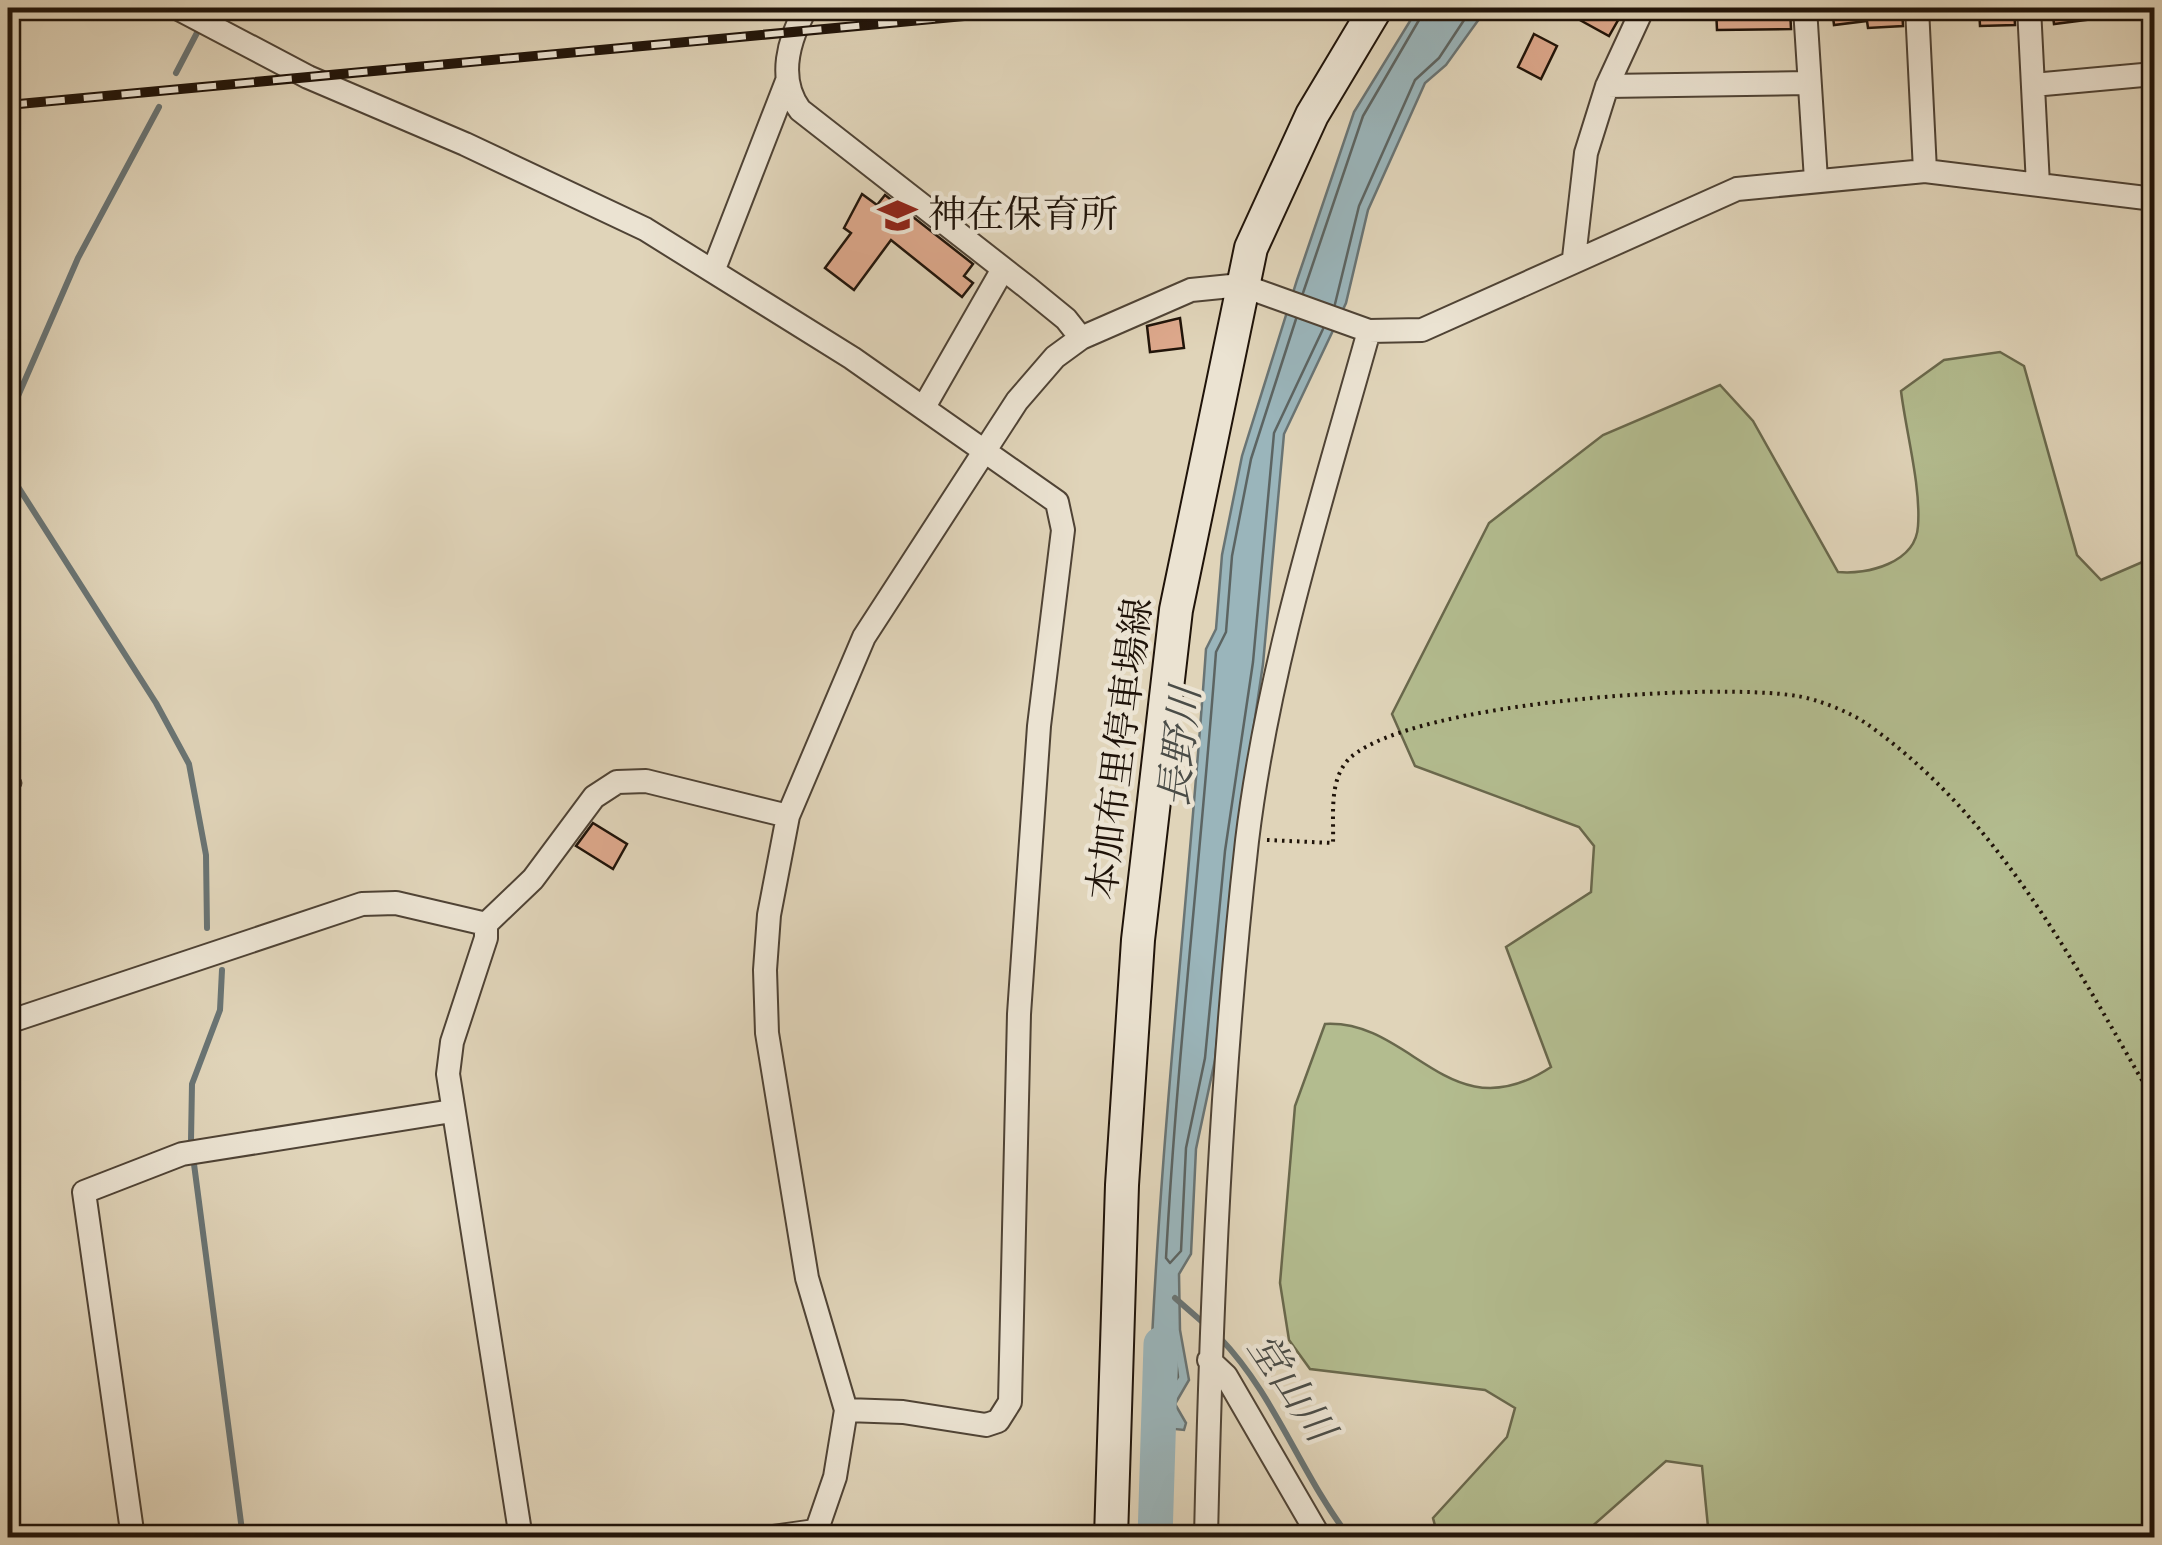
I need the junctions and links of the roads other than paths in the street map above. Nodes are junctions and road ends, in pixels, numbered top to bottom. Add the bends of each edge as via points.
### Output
1 (178, 8) edge
2 (806, 8) edge
3 (1376, 8) edge
4 (1643, 8) edge
5 (1805, 8) edge
6 (1917, 8) edge
7 (2029, 8) edge
8 (2154, 74) edge
9 (788, 80) junction
10 (1808, 83) junction
11 (2033, 85) junction
12 (1607, 86) junction
13 (1925, 171) junction
14 (1816, 180) junction
15 (2038, 185) junction
16 (2154, 198) edge
17 (1574, 258) junction
18 (714, 269) junction
19 (1003, 270) junction
20 (1241, 285) junction
21 (1368, 332) junction
22 (1080, 338) junction
23 (924, 407) junction
24 (986, 448) junction
25 (788, 816) junction
26 (486, 924) junction
27 (9, 1016) edge
28 (452, 1111) junction
29 (1208, 1360) junction
30 (846, 1410) junction
31 (814, 1534) edge
32 (133, 1538) edge
33 (520, 1538) edge
34 (765, 1538) edge
35 (1110, 1538) edge
36 (1206, 1538) edge
37 (1320, 1538) edge

1 - 18 street via 308,77 645,228
2 - 9 street via 794,30
3 - 20 main road, 本加布里停車場線 via 1285,170
4 - 12 street
5 - 10 street
6 - 13 street
7 - 11 street
8 - 11 street
9 - 18 street
9 - 19 street via 791,98 811,122
10 - 12 street
10 - 14 street
11 - 15 street
12 - 17 street via 1586,153
13 - 14 street
13 - 15 street
14 - 17 street via 1736,189
15 - 16 street
17 - 21 street via 1422,330
18 - 23 street
19 - 22 street via 1066,318
19 - 23 street
20 - 21 street
20 - 22 street via 1191,290
20 - 35 main road, 本加布里停車場線 via 1176,610 1153,793 1122,1185
21 - 29 street via 1284,638 1248,839
22 - 24 street via 1017,401
23 - 24 street
24 - 25 street via 864,636
24 - 30 street via 1058,502 1064,530 1039,726 1019,1014 1010,1402 998,1422 986,1425
25 - 26 street via 646,782 617,782 594,797 533,879
25 - 30 street via 769,915 767,1032 806,1278
26 - 27 street via 396,902 362,904
26 - 28 street via 452,1042
28 - 32 street via 182,1154 84,1192
28 - 33 street
29 - 36 street
29 - 37 street via 1234,1389
30 - 31 street via 835,1477
31 - 34 street

